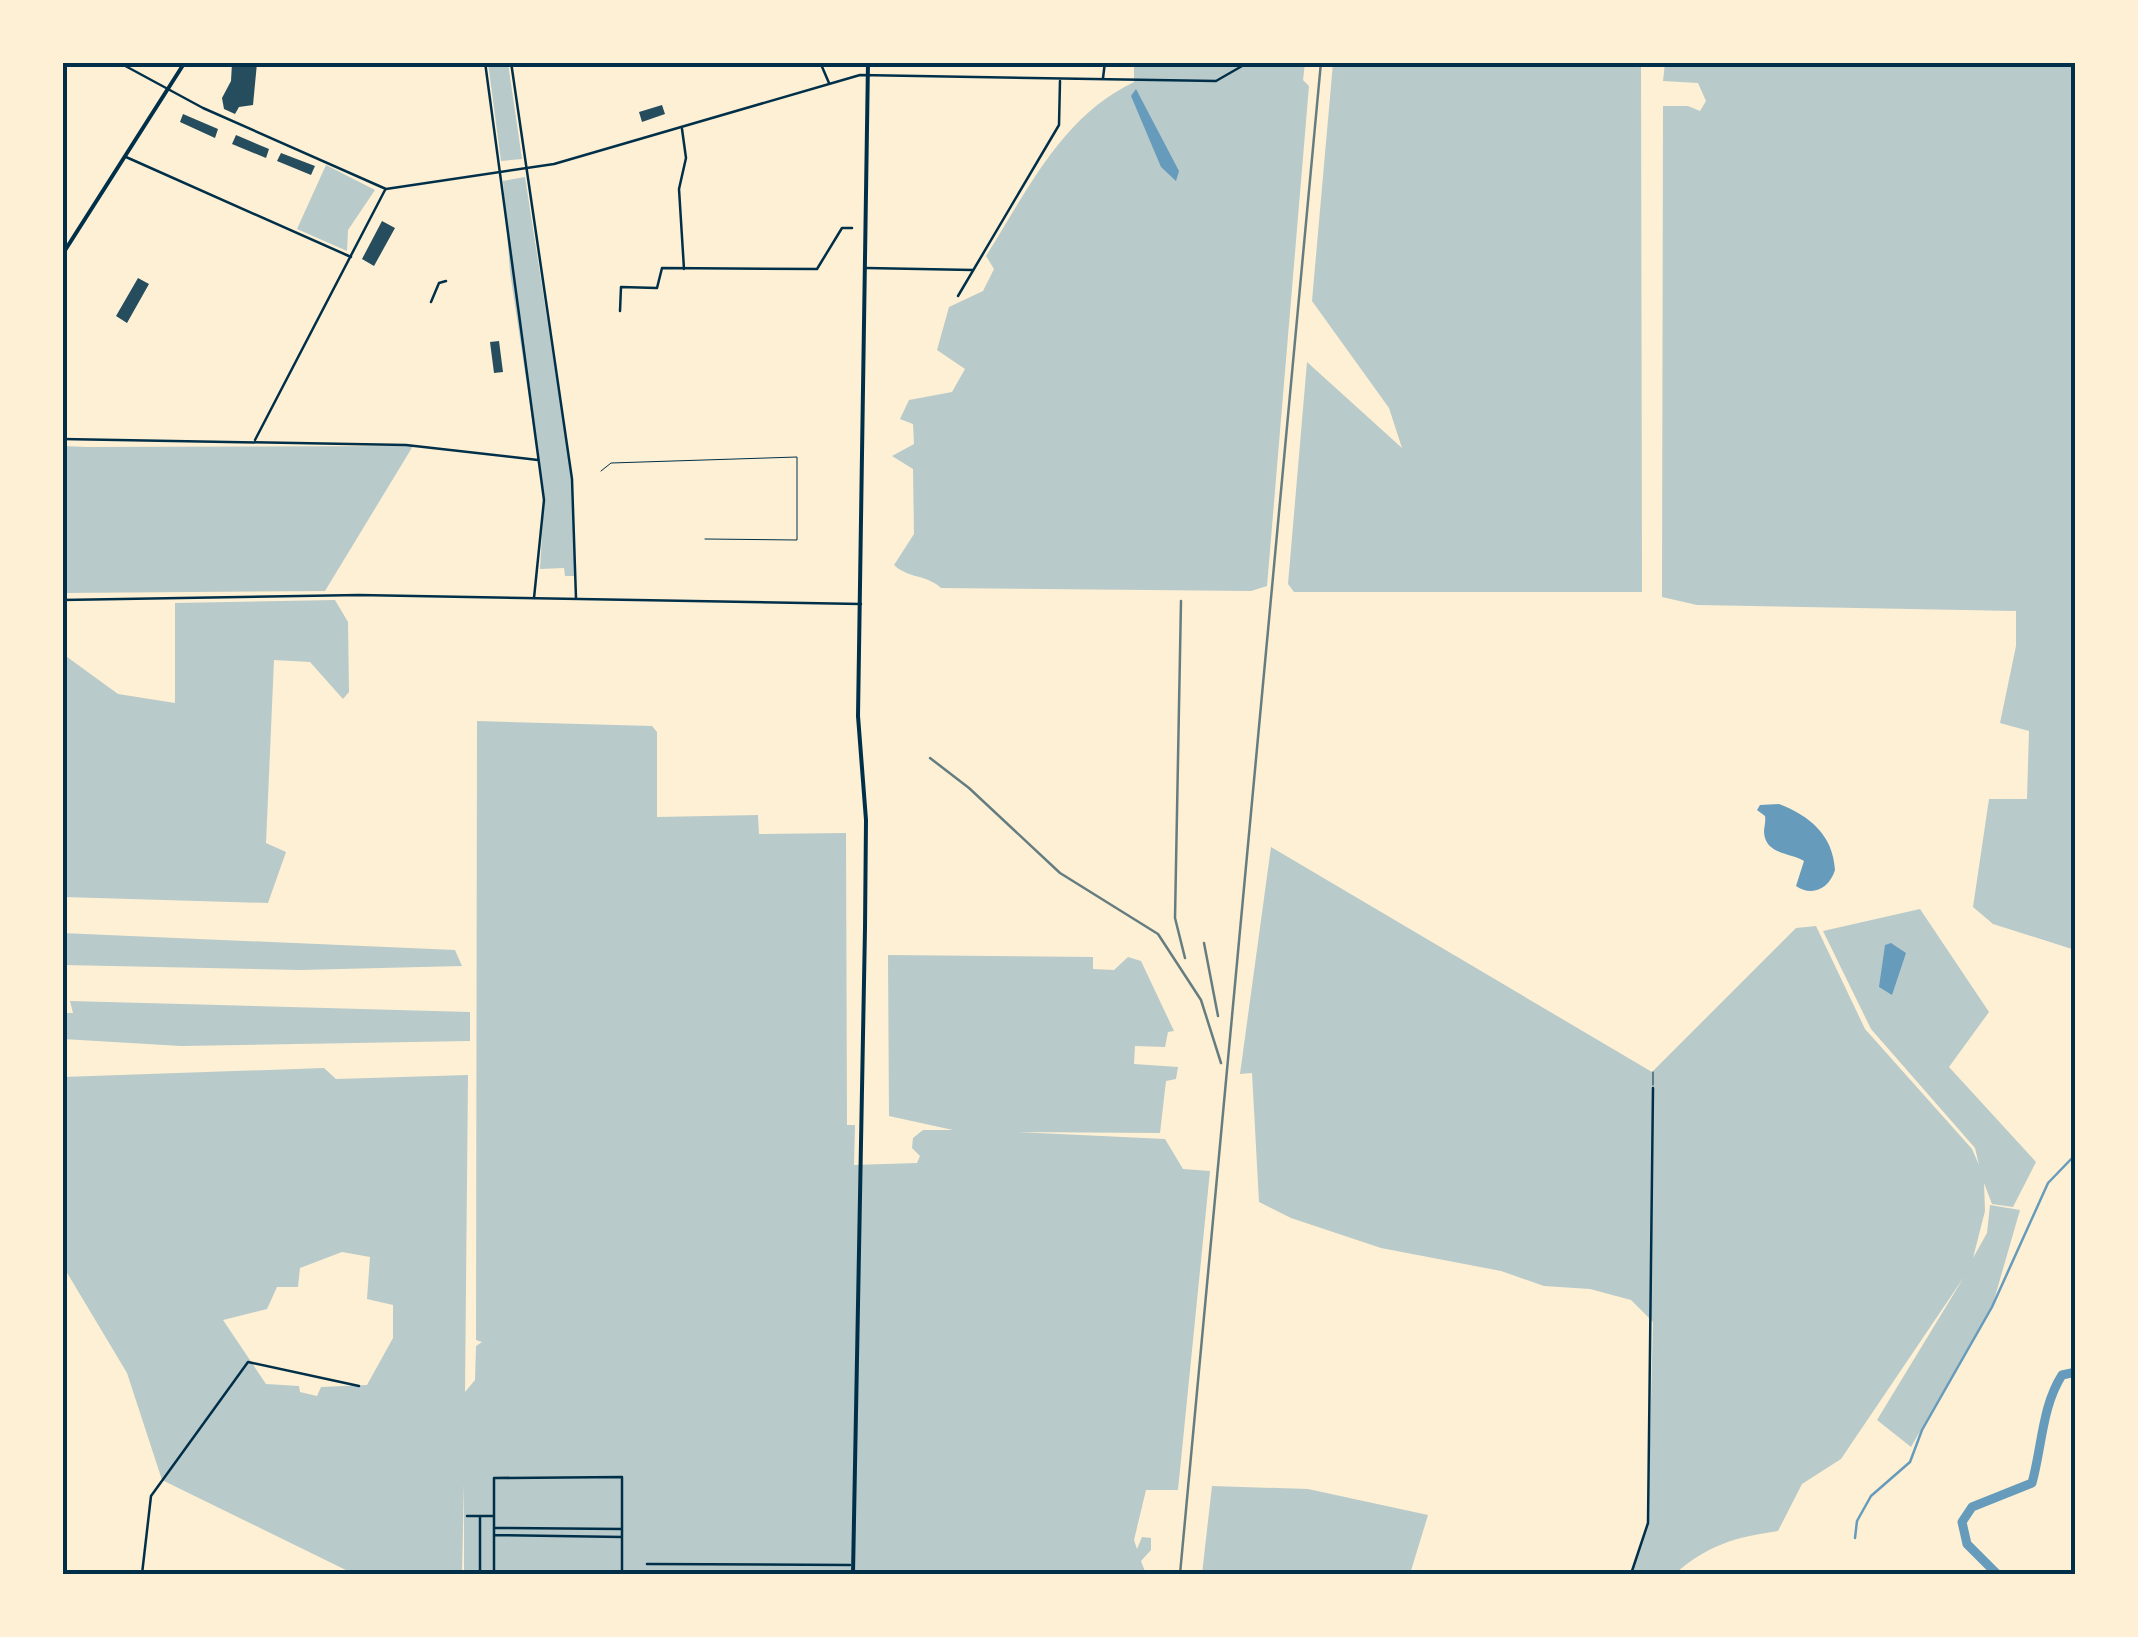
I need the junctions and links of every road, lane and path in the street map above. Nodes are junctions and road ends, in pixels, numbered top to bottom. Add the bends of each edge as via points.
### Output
1 (118, 62) edge
2 (185, 62) edge
3 (485, 62) edge
4 (511, 62) edge
5 (820, 62) edge
6 (868, 62) edge
7 (922, 62) edge
8 (1105, 62) edge
9 (1248, 62) edge
10 (955, 63) edge
11 (868, 74) junction
12 (1060, 78) junction
13 (1103, 80) junction
14 (830, 84) junction
15 (170, 89) junction
16 (682, 128) junction
17 (126, 156) junction
18 (526, 168) junction
19 (499, 172) junction
20 (386, 189) junction
21 (852, 228) dead end
22 (62, 255) edge
23 (352, 258) junction
24 (684, 268) junction
25 (864, 268) junction
26 (974, 270) junction
27 (446, 281) dead end
28 (958, 296) dead end
29 (430, 302) dead end
30 (620, 311) dead end
31 (62, 439) edge
32 (254, 441) junction
33 (539, 460) junction
34 (601, 471) dead end
35 (706, 539) dead end
36 (534, 599) junction
37 (62, 600) edge
38 (576, 600) junction
39 (862, 604) junction
40 (1653, 1072) dead end
41 (1653, 1088) joint
42 (359, 1386) dead end
43 (467, 1516) dead end
44 (480, 1516) junction
45 (494, 1516) junction
46 (494, 1528) junction
47 (622, 1529) junction
48 (494, 1535) junction
49 (622, 1537) junction
50 (646, 1564) dead end
51 (854, 1565) junction
52 (142, 1574) edge
53 (480, 1574) edge
54 (494, 1574) edge
55 (622, 1574) edge
56 (853, 1574) edge
57 (1631, 1574) edge

1 - 15 street
2 - 15 main road
3 - 19 street
4 - 18 street
5 - 14 street
6 - 11 main road
7 - 10 lane
8 - 13 street
9 - 13 street via 1216,81
11 - 12 street
11 - 14 street
11 - 25 main road
12 - 13 street
12 - 26 street via 1058,126
14 - 16 street
15 - 17 main road
15 - 20 street
16 - 18 street
16 - 24 street
17 - 22 main road
17 - 23 street
18 - 19 street
18 - 38 street via 572,479
19 - 20 street
19 - 33 street
20 - 23 street
21 - 24 street via 842,228 818,269
23 - 32 street
24 - 30 street via 662,268 657,288 621,288
25 - 26 street
25 - 39 main road
26 - 28 street
27 - 29 street
31 - 32 street
32 - 33 street via 406,445
33 - 36 street via 544,519
34 - 35 lane via 611,463 797,457 797,540
36 - 37 street
36 - 38 street
38 - 39 street
39 - 51 main road via 858,729 866,820
40 - 41 lane
41 - 57 street via 1648,1523
42 - 52 street via 248,1362 151,1496
43 - 44 street
44 - 45 street
44 - 53 street
45 - 46 street
45 - 47 street via 494,1478 622,1477
46 - 47 street
46 - 48 street
47 - 49 street
48 - 49 street
48 - 54 street
49 - 55 street
50 - 51 street
51 - 56 main road

